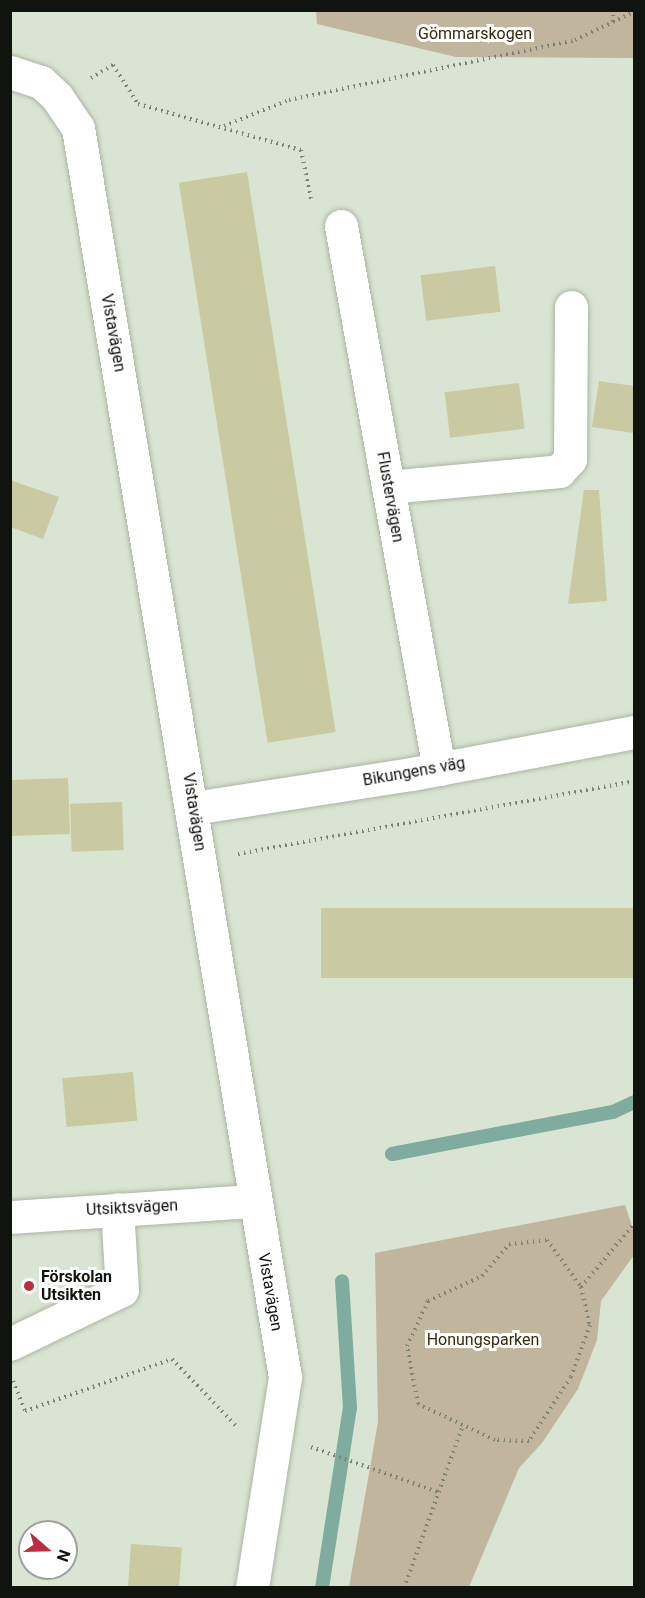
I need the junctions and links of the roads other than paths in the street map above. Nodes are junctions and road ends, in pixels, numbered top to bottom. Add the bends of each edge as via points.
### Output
1 (10, 72) edge
2 (327, 218) road end
3 (571, 307) dead end
4 (388, 487) junction
5 (634, 732) edge
6 (439, 769) junction
7 (194, 808) junction
8 (254, 1201) junction
9 (117, 1209) junction
10 (10, 1216) edge
11 (10, 1344) edge
12 (252, 1587) edge

1 - 7 street, Vistavägen via 41,82 78,128
2 - 4 street, Flustervägen
3 - 4 street via 570,459 559,471
4 - 6 street, Flustervägen
5 - 6 street, Bikungens väg
6 - 7 street, Bikungens väg
7 - 8 street, Vistavägen
8 - 9 street, Utsiktsvägen
8 - 12 street, Vistavägen via 285,1377
9 - 10 street, Utsiktsvägen
9 - 11 street via 122,1290

